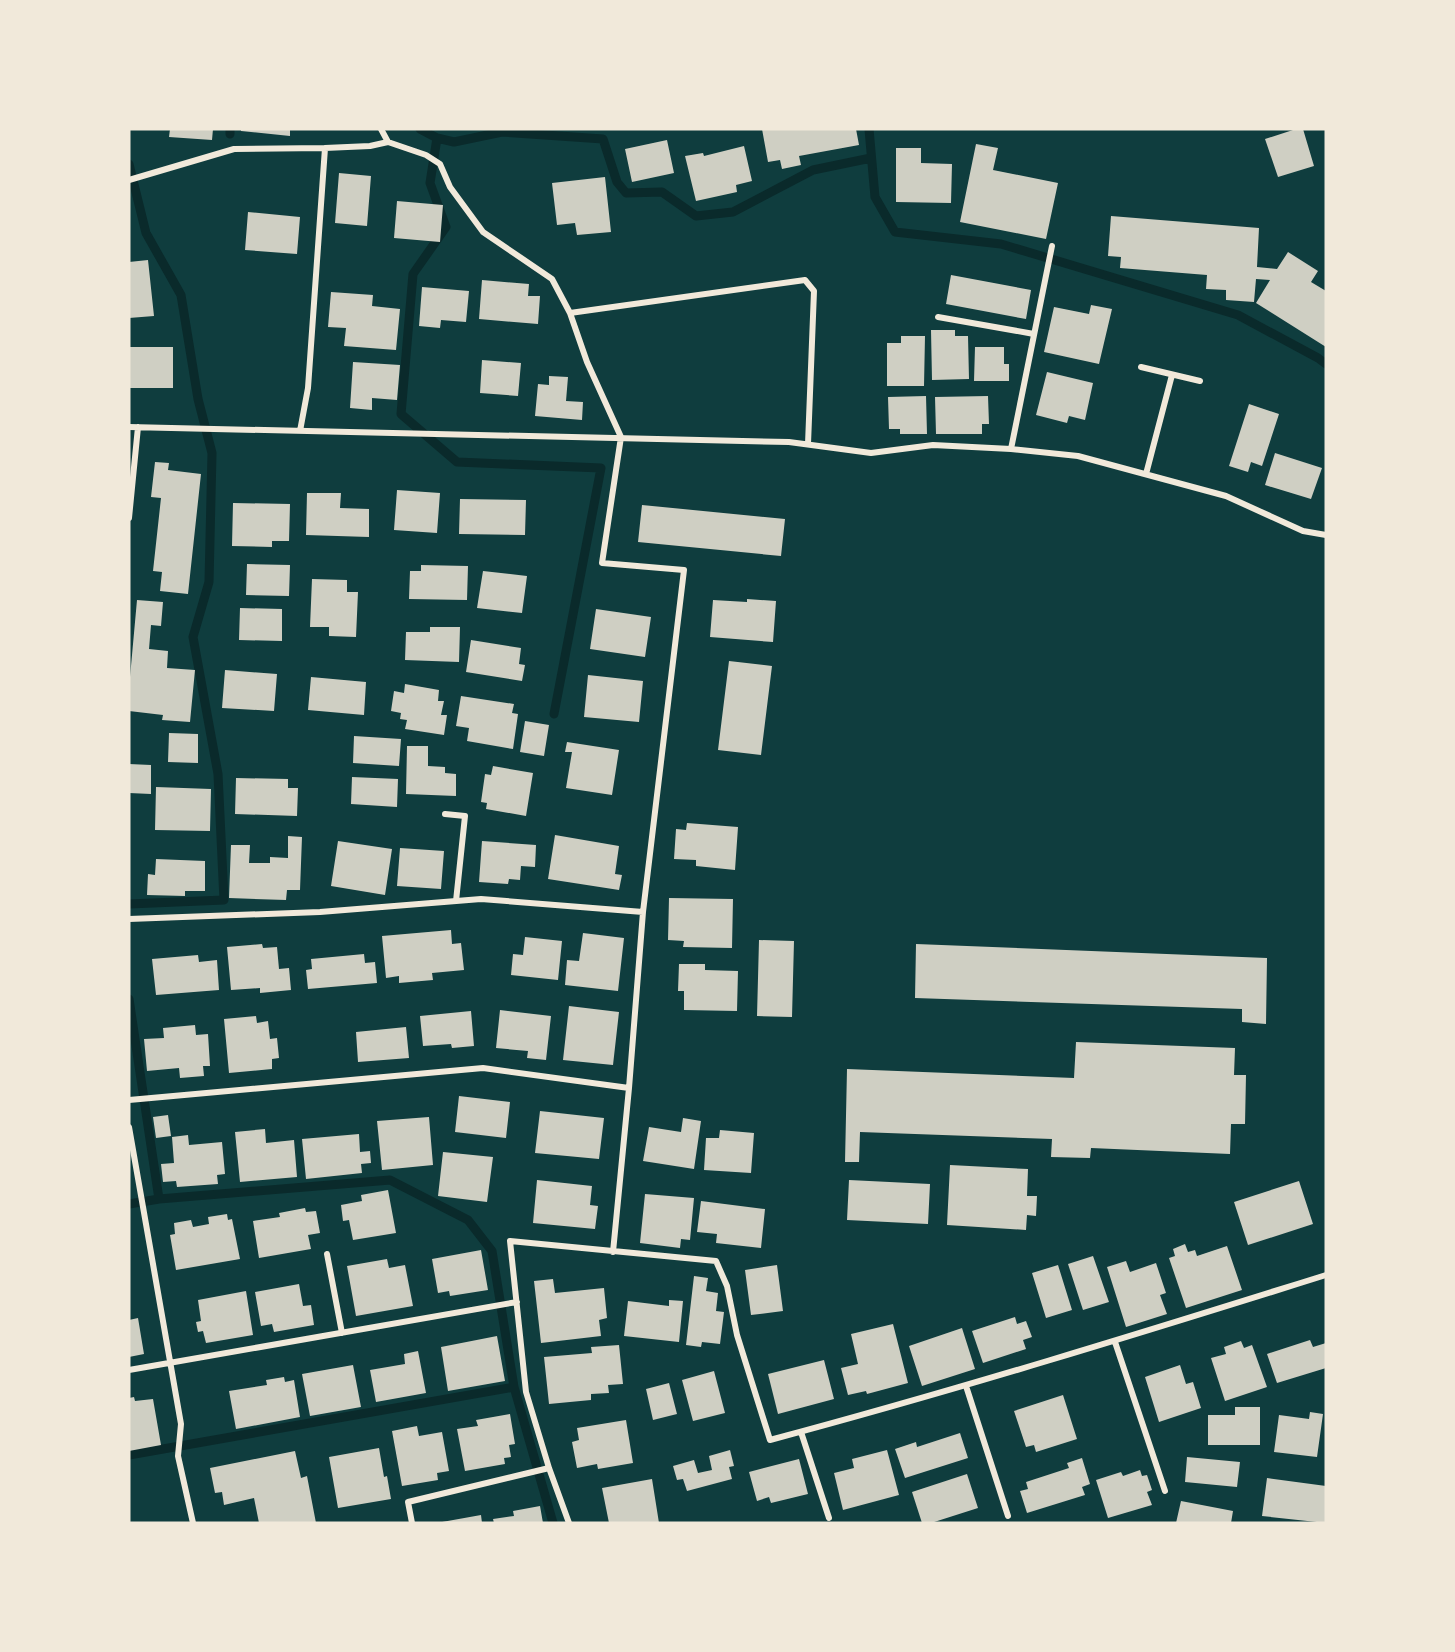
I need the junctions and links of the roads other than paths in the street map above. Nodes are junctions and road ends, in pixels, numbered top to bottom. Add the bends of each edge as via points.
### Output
1 (381, 129) edge
2 (388, 142) junction
3 (325, 148) junction
4 (129, 180) edge
5 (1052, 246) dead end
6 (570, 313) junction
7 (938, 317) dead end
8 (1034, 334) junction
9 (1141, 367) dead end
10 (1172, 375) junction
11 (1200, 381) dead end
12 (129, 427) edge
13 (138, 427) junction
14 (300, 430) junction
15 (621, 437) junction
16 (808, 444) junction
17 (1011, 449) junction
18 (1146, 474) junction
19 (129, 519) edge
20 (1326, 536) edge
21 (445, 814) dead end
22 (456, 901) junction
23 (643, 912) junction
24 (129, 919) edge
25 (629, 1088) junction
26 (129, 1100) edge
27 (129, 1127) edge
28 (613, 1252) junction
29 (327, 1254) dead end
30 (1326, 1275) edge
31 (513, 1303) junction
32 (342, 1333) junction
33 (1115, 1342) junction
34 (170, 1363) junction
35 (129, 1370) edge
36 (966, 1386) junction
37 (801, 1432) junction
38 (546, 1468) junction
39 (1165, 1491) dead end
40 (1008, 1516) dead end
41 (829, 1518) dead end
42 (194, 1523) edge
43 (412, 1523) edge
44 (569, 1523) edge

1 - 2 street
2 - 3 street
2 - 6 street via 440,164 450,187 483,231 552,279
3 - 4 street via 234,148
3 - 14 street via 308,388
5 - 8 street
6 - 15 street
6 - 16 street via 805,280 814,291
7 - 8 street
8 - 17 street
9 - 10 street
10 - 11 street
10 - 18 street
12 - 13 street
13 - 14 street
13 - 19 street
14 - 15 street
15 - 16 street
15 - 23 street via 602,563 684,570
16 - 17 street via 871,453 933,445
17 - 18 street via 1078,456
18 - 20 street via 1226,496 1304,531
21 - 22 street via 465,816
22 - 23 street via 481,899
22 - 24 street via 320,912
23 - 25 street
25 - 26 street via 483,1068
25 - 28 street
27 - 34 street
28 - 31 street via 510,1241
28 - 37 street via 716,1261 727,1286 737,1335 770,1440
29 - 32 street
30 - 33 street
31 - 32 street
31 - 38 street via 526,1392
32 - 34 street
33 - 36 street
33 - 39 street
34 - 35 street
34 - 42 street via 182,1424 178,1456
36 - 37 street
36 - 40 street
37 - 41 street
38 - 43 street via 408,1502
38 - 44 street

